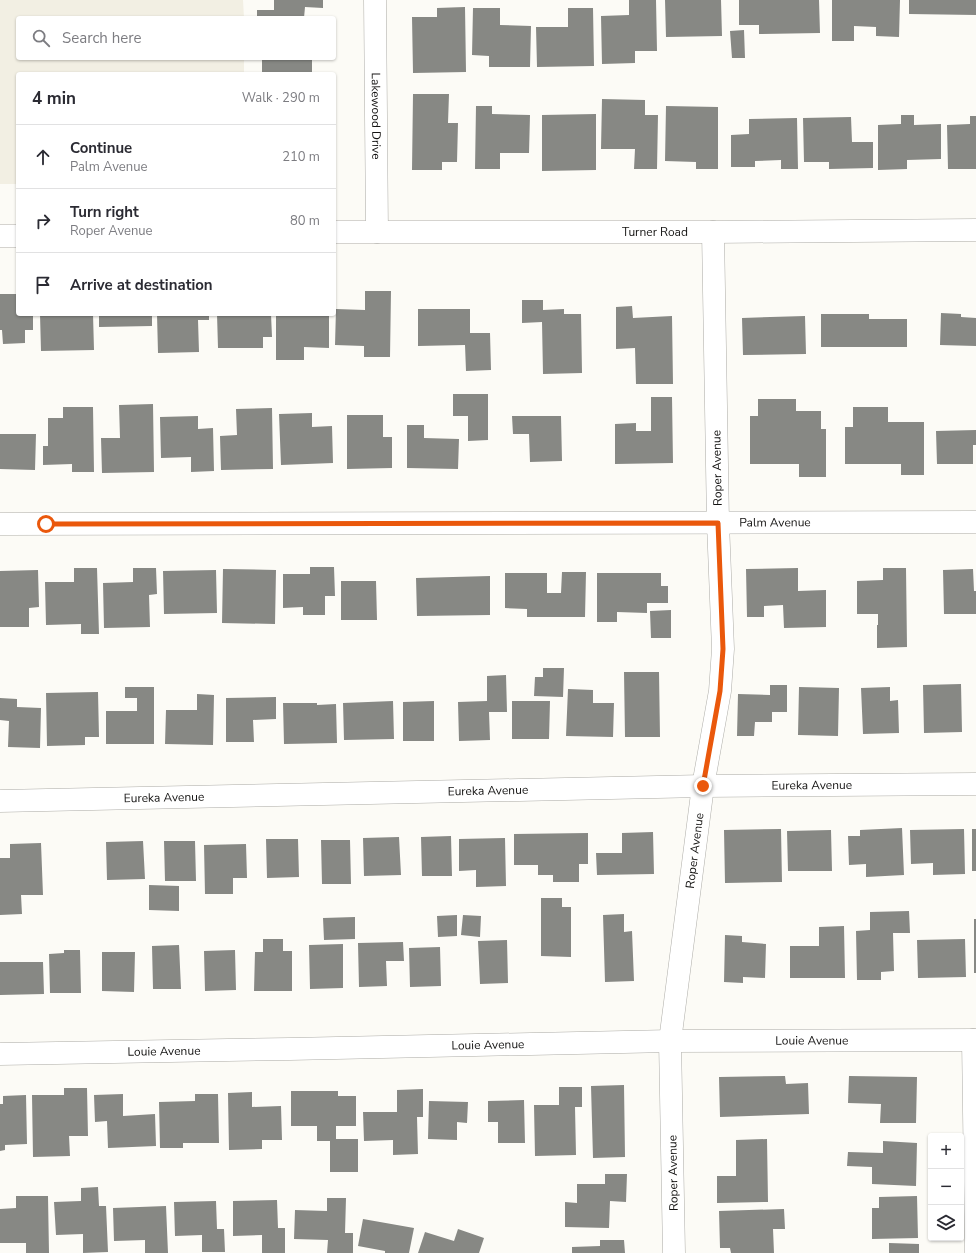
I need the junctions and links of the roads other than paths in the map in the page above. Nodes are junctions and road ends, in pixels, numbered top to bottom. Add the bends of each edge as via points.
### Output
1 (375, 0) edge
2 (976, 230) edge
3 (336, 232) edge
4 (377, 232) junction
5 (713, 232) junction
6 (0, 236) edge
7 (16, 236) edge
8 (976, 522) edge
9 (718, 523) junction
10 (0, 524) edge
11 (976, 784) edge
12 (703, 786) junction
13 (0, 801) edge
14 (974, 1040) edge
15 (670, 1041) junction
16 (0, 1054) edge
17 (976, 1252) edge
18 (674, 1253) edge

1 - 4 street, Lakewood Drive
2 - 5 street, Turner Road
3 - 4 street, Turner Road
4 - 5 street, Turner Road
5 - 9 street, Roper Avenue
6 - 7 street
8 - 9 street, Palm Avenue
9 - 10 street, Palm Avenue
9 - 12 street, Roper Avenue via 723,649 720,691
11 - 12 street, Eureka Avenue
12 - 13 street, Eureka Avenue
12 - 15 street, Roper Avenue
14 - 15 street, Louie Avenue
14 - 17 street
15 - 16 street, Louie Avenue
15 - 18 street, Roper Avenue

